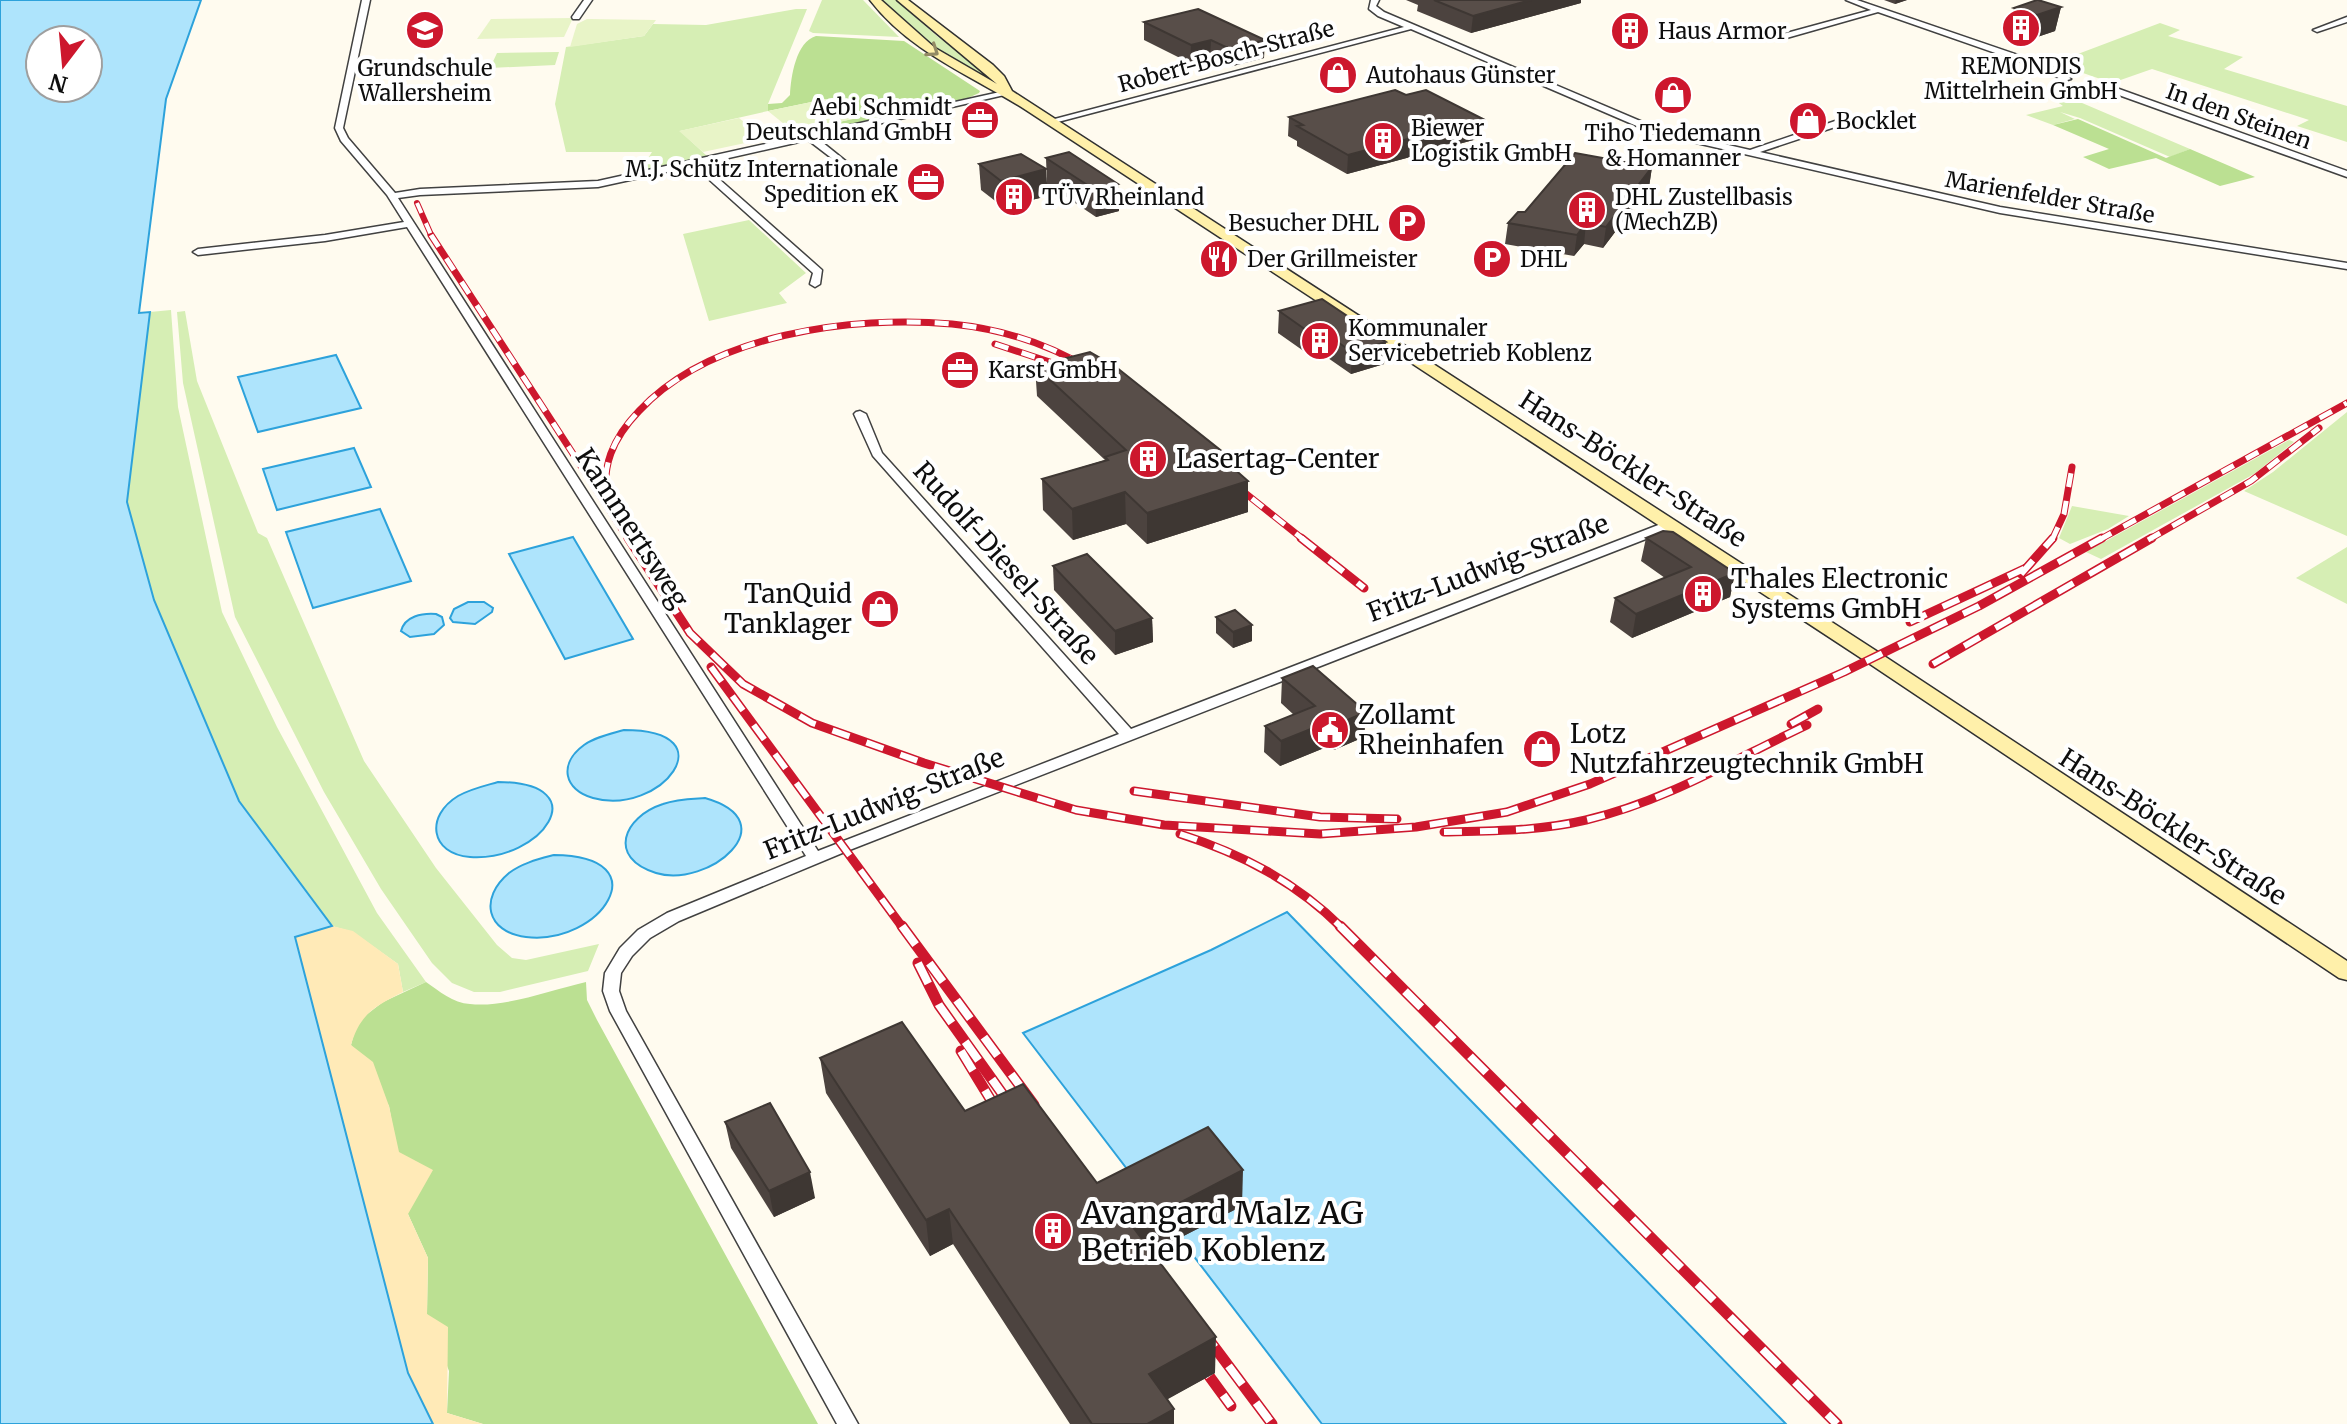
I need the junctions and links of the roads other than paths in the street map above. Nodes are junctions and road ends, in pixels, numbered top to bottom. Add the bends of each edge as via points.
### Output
1 (366, 0) edge
2 (588, 0) edge
3 (875, 0) edge
4 (902, 0) edge
5 (1375, 0) edge
6 (1850, 0) edge
7 (1878, 10) junction
8 (576, 17) dead end
9 (2347, 19) edge
10 (1411, 27) junction
11 (2317, 30) dead end
12 (1771, 33) dead end
13 (2067, 79) dead end
14 (2119, 92) dead end
15 (1009, 93) junction
16 (1829, 117) dead end
17 (1051, 121) junction
18 (1841, 122) junction
19 (1857, 128) dead end
20 (810, 137) junction
21 (1749, 154) junction
22 (696, 163) junction
23 (855, 173) dead end
24 (2347, 174) edge
25 (392, 196) junction
26 (409, 224) junction
27 (375, 230) junction
28 (374, 245) dead end
29 (198, 252) dead end
30 (2347, 266) edge
31 (815, 284) dead end
32 (860, 414) dead end
33 (1670, 525) junction
34 (1129, 736) junction
35 (815, 858) junction
36 (2347, 972) edge
37 (848, 1424) edge

1 - 25 street, Kammertsweg via 339,128
2 - 8 street
3 -> 15 main road, Hans-Böckler-Straße via 928,48
4 - 15 main road, Hans-Böckler-Straße via 998,75
5 - 10 street, Marienfelder Straße via 1376,10
6 - 7 street
7 - 12 street via 1783,37
7 - 13 street
9 - 11 street
10 - 17 street, Robert-Bosch-Straße
10 - 21 street, Marienfelder Straße via 1656,131
14 - 24 street, In den Steinen
15 - 17 main road, Hans-Böckler-Straße
15 - 20 street
16 - 18 street
17 - 33 main road, Hans-Böckler-Straße
18 - 19 street
18 - 21 street
20 - 22 street
20 - 23 street
21 - 30 street, Marienfelder Straße via 2000,210
22 - 25 street via 583,186
22 - 31 street via 818,272
25 - 26 street, Kammertsweg
26 - 27 street
26 - 35 street, Kammertsweg
27 - 28 street
27 - 29 street
32 - 34 street, Rudolf-Diesel-Straße via 877,454
33 - 34 street, Fritz-Ludwig-Straße
33 - 36 main road, Hans-Böckler-Straße
34 - 35 street, Fritz-Ludwig-Straße
35 - 37 street, Fritz-Ludwig-Straße via 644,934 613,973 611,991

